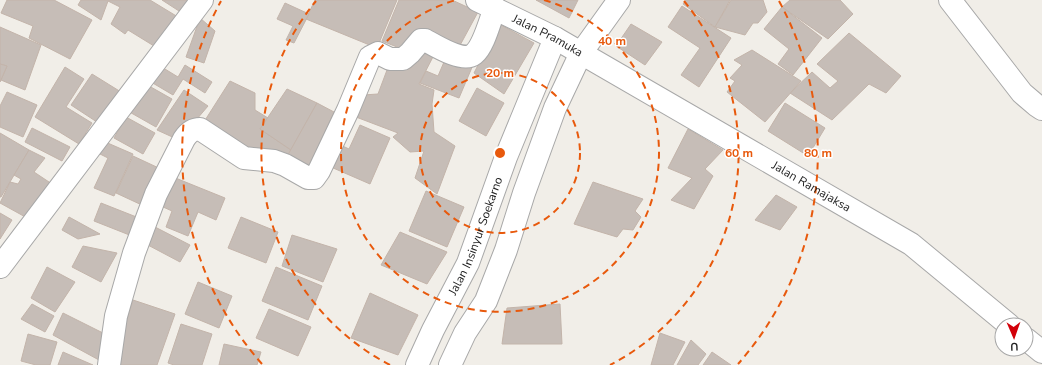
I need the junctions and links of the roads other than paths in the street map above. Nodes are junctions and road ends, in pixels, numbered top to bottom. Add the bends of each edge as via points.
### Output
1 (202, 0) edge
2 (619, 0) edge
3 (950, 0) edge
4 (486, 4) edge
5 (555, 38) junction
6 (581, 53) junction
7 (1042, 109) edge
8 (0, 267) edge
9 (999, 317) edge
10 (438, 320) junction
11 (465, 332) junction
12 (1034, 346) edge
13 (1042, 352) edge
14 (109, 365) edge
15 (417, 365) edge
16 (450, 365) edge

1 - 8 street
2 - 6 street, Jalan Pramuka
3 - 7 street via 1022,93
4 - 5 street, Jalan Pramuka
4 - 14 street via 480,47 474,54 466,57 457,56 421,40 403,59 390,59 378,54 370,57 348,110 314,178 308,178 274,161 244,158 200,129 189,132 156,194 134,253 116,316
5 - 6 street, Jalan Pramuka
5 - 10 street, Jalan Insinyur Soekarno via 506,157 468,263
6 - 9 street, Jalan Ramajaksa via 911,244
6 - 11 street via 554,108 506,250 486,300
10 - 11 street
10 - 15 street, Jalan Insinyur Soekarno
11 - 16 street
12 - 13 street

